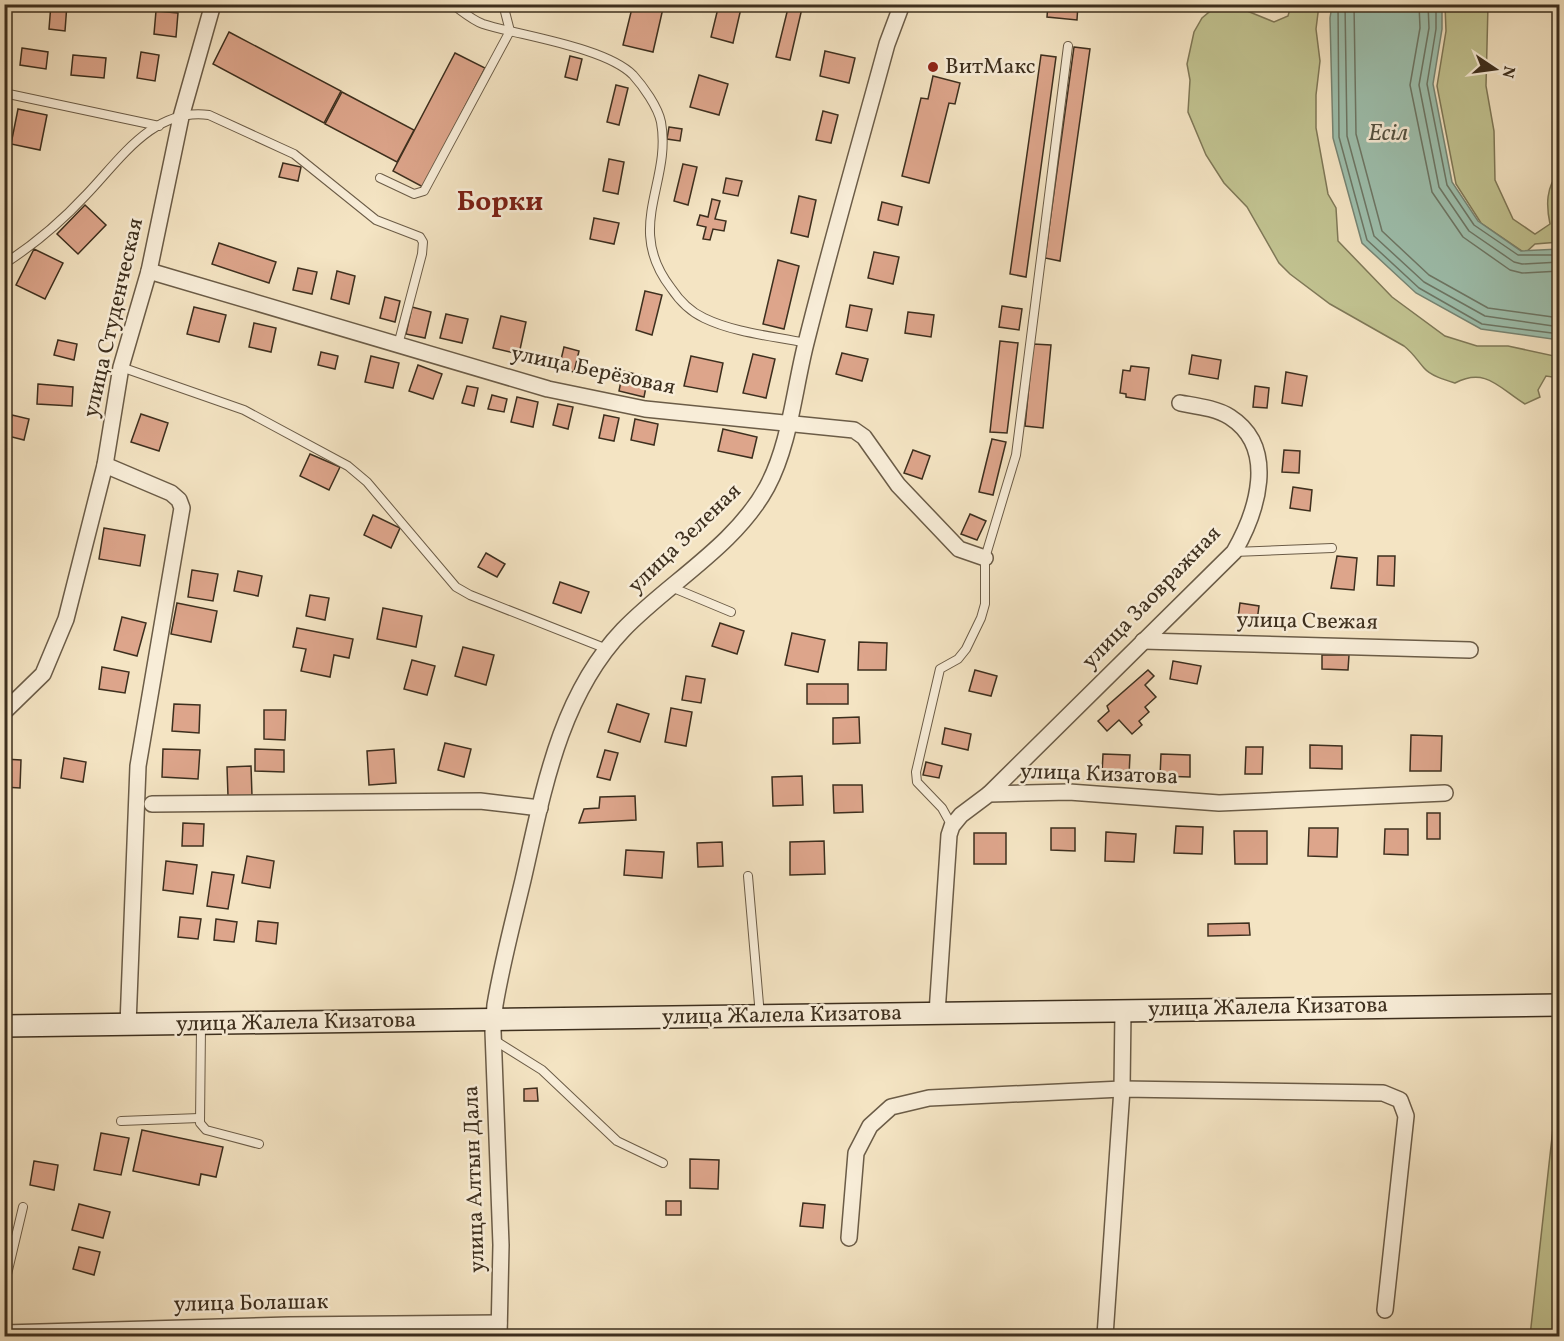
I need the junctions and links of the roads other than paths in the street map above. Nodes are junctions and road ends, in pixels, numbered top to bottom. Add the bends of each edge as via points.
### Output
1 (213, 4) edge
2 (452, 4) edge
3 (503, 4) edge
4 (902, 4) edge
5 (510, 31) junction
6 (1068, 46) dead end
7 (4, 93) edge
8 (181, 117) junction
9 (159, 126) junction
10 (380, 178) dead end
11 (4, 264) edge
12 (149, 271) junction
13 (806, 343) junction
14 (398, 345) junction
15 (121, 367) junction
16 (1180, 402) dead end
17 (788, 422) junction
18 (105, 465) junction
19 (1332, 549) dead end
20 (1234, 552) junction
21 (985, 558) junction
22 (671, 587) junction
23 (731, 612) dead end
24 (1143, 641) junction
25 (607, 649) junction
26 (1470, 650) dead end
27 (4, 712) edge
28 (1445, 793) dead end
29 (989, 794) junction
30 (152, 804) dead end
31 (540, 808) junction
32 (952, 826) junction
33 (748, 876) dead end
34 (1560, 1005) edge
35 (1123, 1010) junction
36 (937, 1013) junction
37 (760, 1017) junction
38 (128, 1025) junction
39 (201, 1025) junction
40 (4, 1026) edge
41 (493, 1030) junction
42 (1122, 1089) junction
43 (199, 1118) junction
44 (121, 1121) dead end
45 (259, 1144) dead end
46 (663, 1163) dead end
47 (23, 1207) dead end
48 (849, 1238) dead end
49 (4, 1287) edge
50 (1385, 1310) dead end
51 (499, 1330) edge
52 (289, 1331) edge
53 (4, 1333) edge
54 (1105, 1336) edge

1 - 8 street, улица Студенческая
2 - 5 lane via 480,23
3 - 5 lane
4 - 13 street, улица Зеленая via 887,44
5 - 10 lane via 424,191 414,194
5 - 13 lane via 604,59 631,74 646,93 661,120 662,150 648,224 650,242 662,277 680,301 703,318
6 - 21 lane via 1016,455
7 - 9 lane
8 - 9 lane
8 - 12 street, улица Студенческая
8 - 14 lane via 209,115 294,154 376,220 420,237 422,254
9 - 11 lane via 125,149 39,241
12 - 14 street, улица Берёзовая
12 - 15 street, улица Студенческая
13 - 17 street, улица Зеленая
14 - 17 street, улица Берёзовая via 548,389 645,409
15 - 18 street, улица Студенческая
15 - 25 lane via 244,410 348,466 367,482 456,587
16 - 20 street, улица Заовражная via 1229,417 1251,439 1257,455 1258,494 1252,518
17 - 21 street, улица Берёзовая via 854,430 864,437 898,485 959,549
17 - 22 street, улица Зеленая via 776,466 748,515
18 - 27 street, улица Студенческая via 66,619 43,674
18 - 38 street via 171,493 182,508 138,766
19 - 20 lane
20 - 24 street, улица Заовражная
21 - 32 lane via 985,604 981,618 958,659 940,669 916,772 917,782 942,808
22 - 23 lane
22 - 25 street, улица Зеленая
24 - 26 street, улица Свежая
24 - 29 street, улица Заовражная
25 - 31 street, улица Зеленая via 588,674 568,715
28 - 29 street, улица Кизатова via 1219,803 1069,792
29 - 32 street, улица Кизатова
30 - 31 street via 480,801
31 - 41 street, улица Зеленая via 497,992
32 - 36 street
33 - 37 lane
34 - 35 main road, улица Жалела Кизатова
35 - 36 main road, улица Жалела Кизатова
35 - 42 street
36 - 37 main road, улица Жалела Кизатова
37 - 41 main road, улица Жалела Кизатова
38 - 39 main road, улица Жалела Кизатова
38 - 40 main road, улица Жалела Кизатова
39 - 41 main road, улица Жалела Кизатова
39 - 43 lane
41 - 46 lane via 617,1141
41 - 51 street, улица Алтын Дала via 501,1245
42 - 48 street via 929,1098 891,1107 870,1125 856,1153
42 - 50 street via 1362,1091 1400,1100 1406,1116
42 - 54 street
43 - 44 lane
43 - 45 lane via 206,1130
47 - 49 lane
51 - 52 street, улица Болашак
52 - 53 street, улица Болашак

